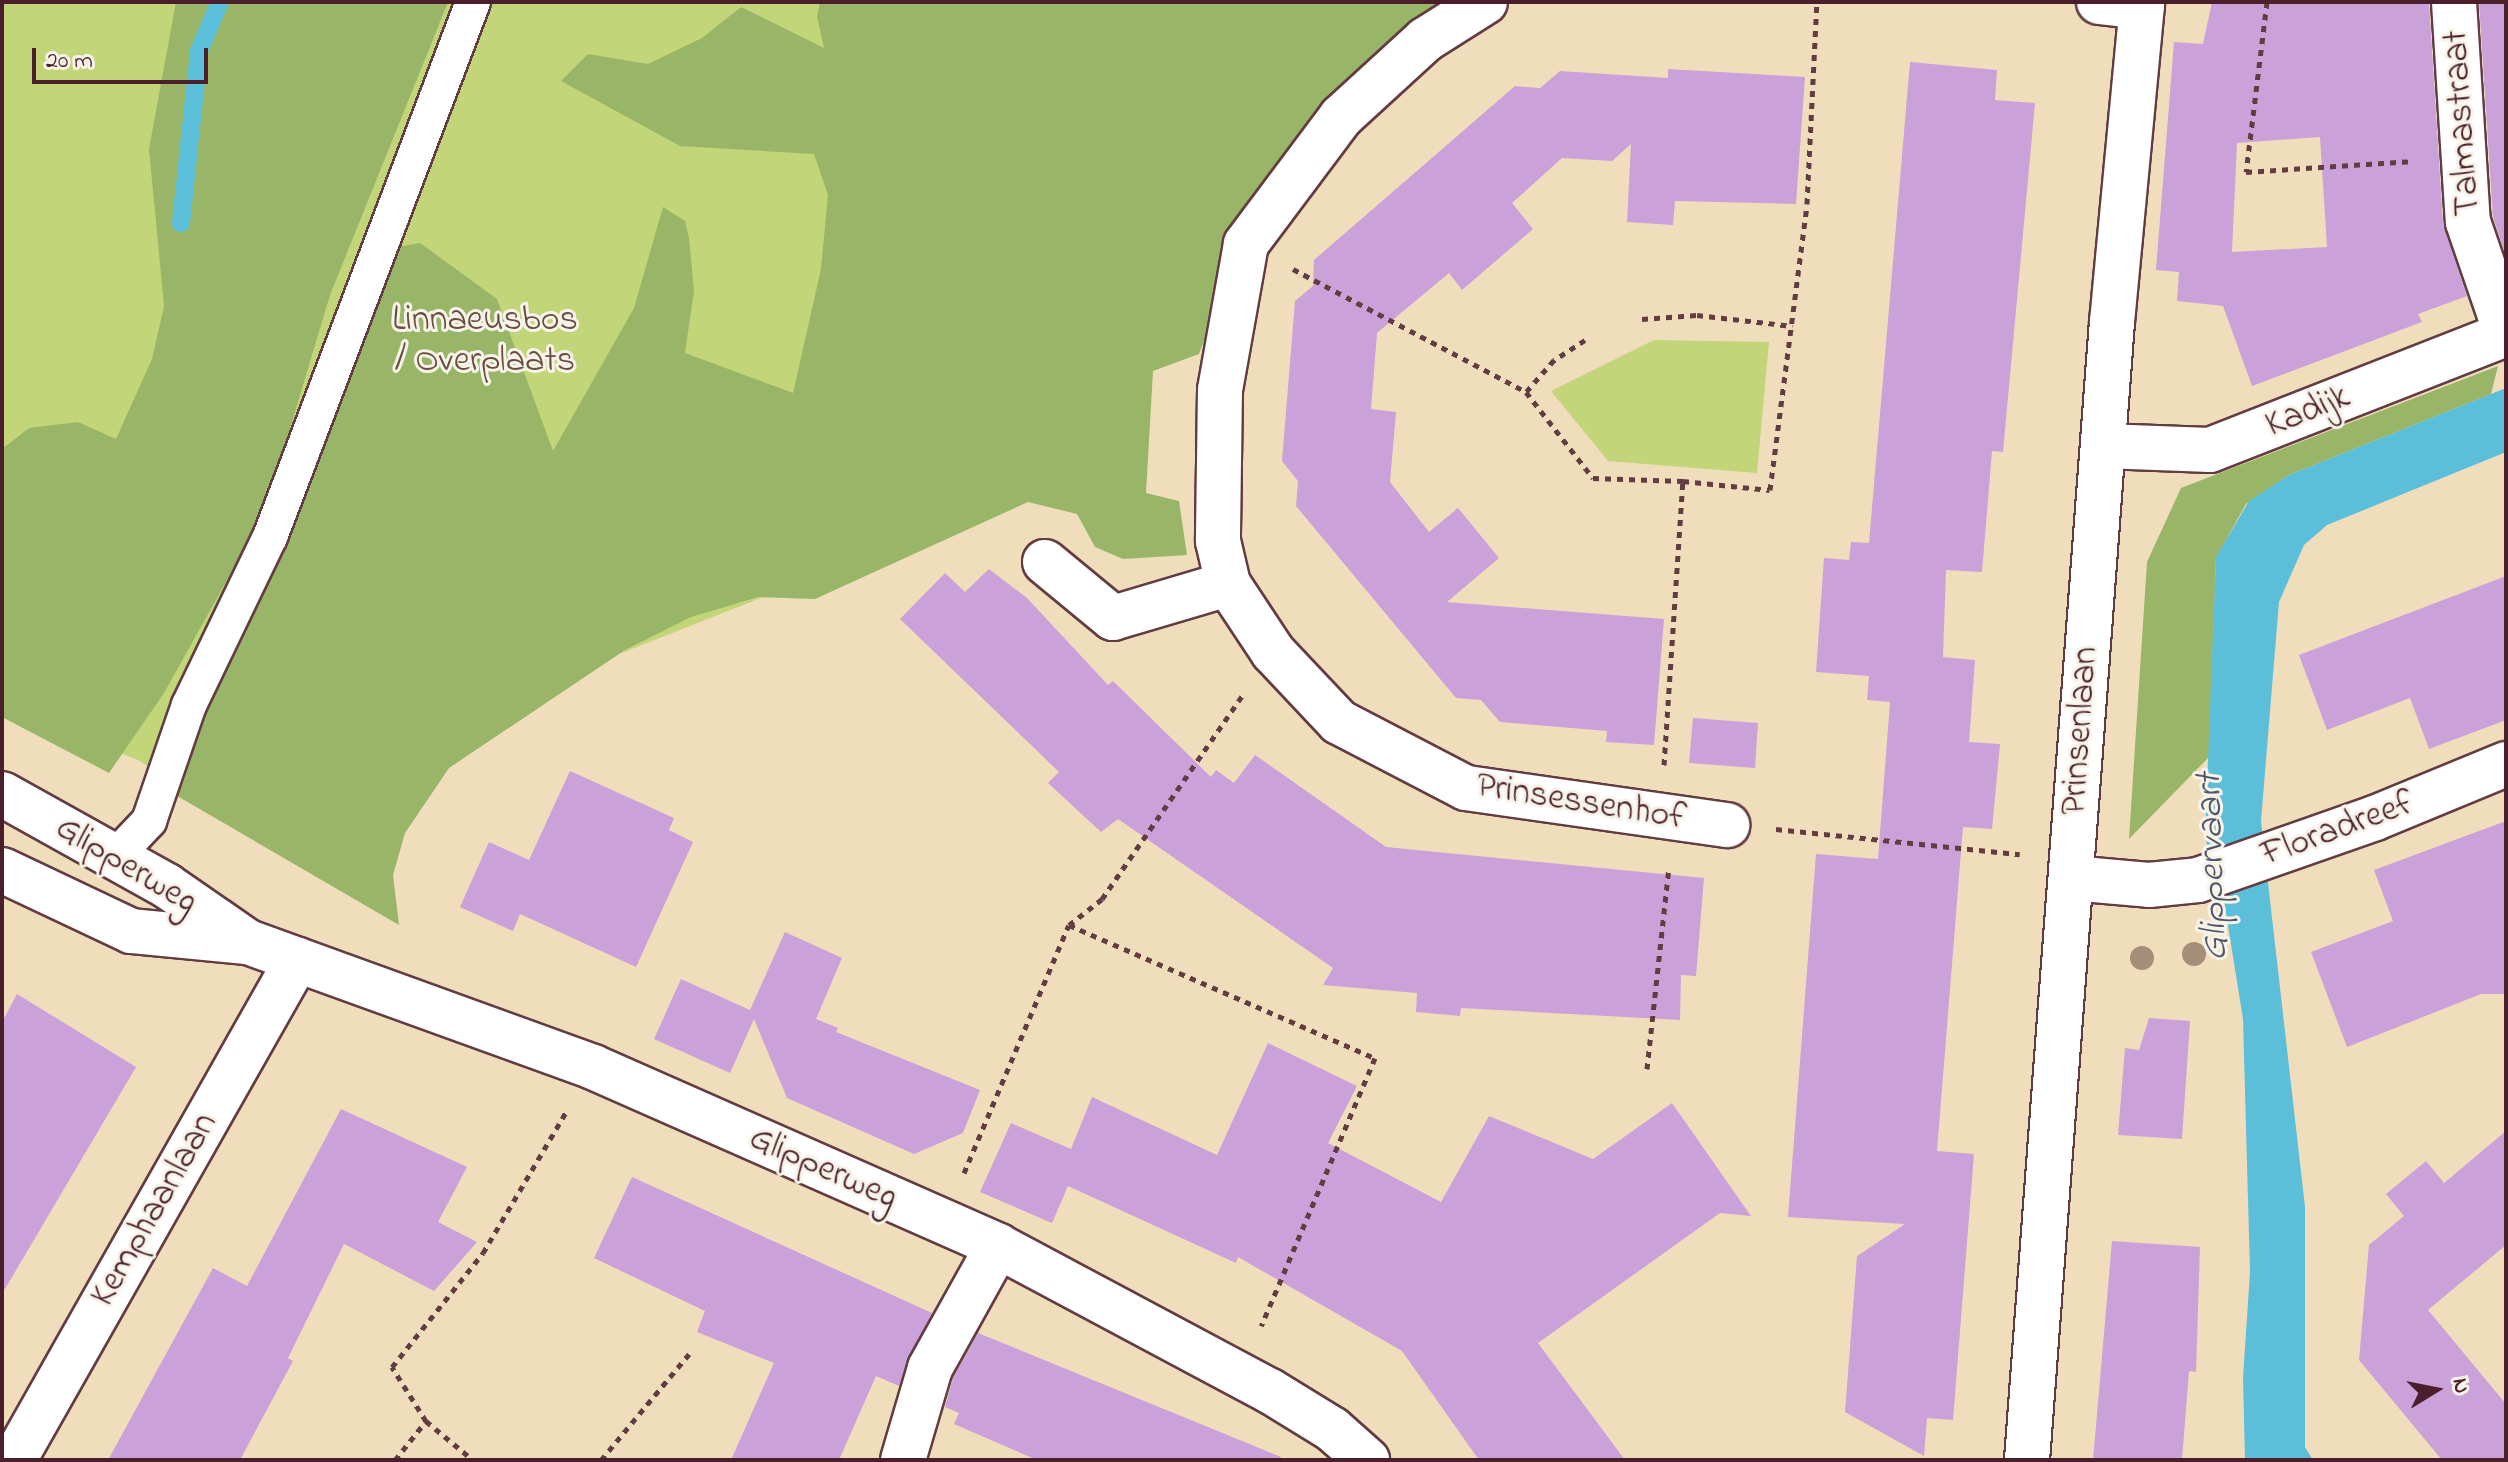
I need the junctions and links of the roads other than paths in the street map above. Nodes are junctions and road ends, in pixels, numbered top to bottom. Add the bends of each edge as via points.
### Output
1 (473, 2) edge
2 (1485, 2) edge
3 (2099, 2) edge
4 (2454, 2) edge
5 (2142, 4) edge
6 (2506, 334) edge
7 (2103, 446) junction
8 (1045, 562) dead end
9 (1228, 584) junction
10 (2506, 764) edge
11 (2, 794) edge
12 (1727, 825) road end
13 (115, 857) junction
14 (2, 870) edge
15 (2071, 878) junction
16 (248, 942) junction
17 (297, 960) junction
18 (998, 1246) junction
19 (14, 1460) edge
20 (903, 1460) edge
21 (1367, 1460) edge
22 (2027, 1460) edge

1 - 13 lane via 270,537 189,705 149,821
2 - 9 street, Prinsessenhof via 1425,40 1341,117 1246,244 1220,390 1218,541
3 - 5 street
4 - 6 street, Talmastraat via 2468,222
5 - 7 street, Prinsenlaan
6 - 7 street, Kadijk via 2210,450
7 - 15 street, Prinsenlaan
8 - 9 street via 1113,618
9 - 12 street, Prinsessenhof via 1273,652 1339,722 1466,788
10 - 15 street, Floradreef via 2198,880 2149,885
11 - 13 street, Glipperweg
13 - 16 street, Glipperweg
14 - 16 street, Glipperweg via 131,931
15 - 22 street, Prinsenlaan
16 - 17 street, Glipperweg
17 - 18 street, Glipperweg via 593,1067
17 - 19 street, Kemphaanlaan
18 - 20 street via 930,1368
18 - 21 street, Glipperweg via 1240,1375 1332,1429

